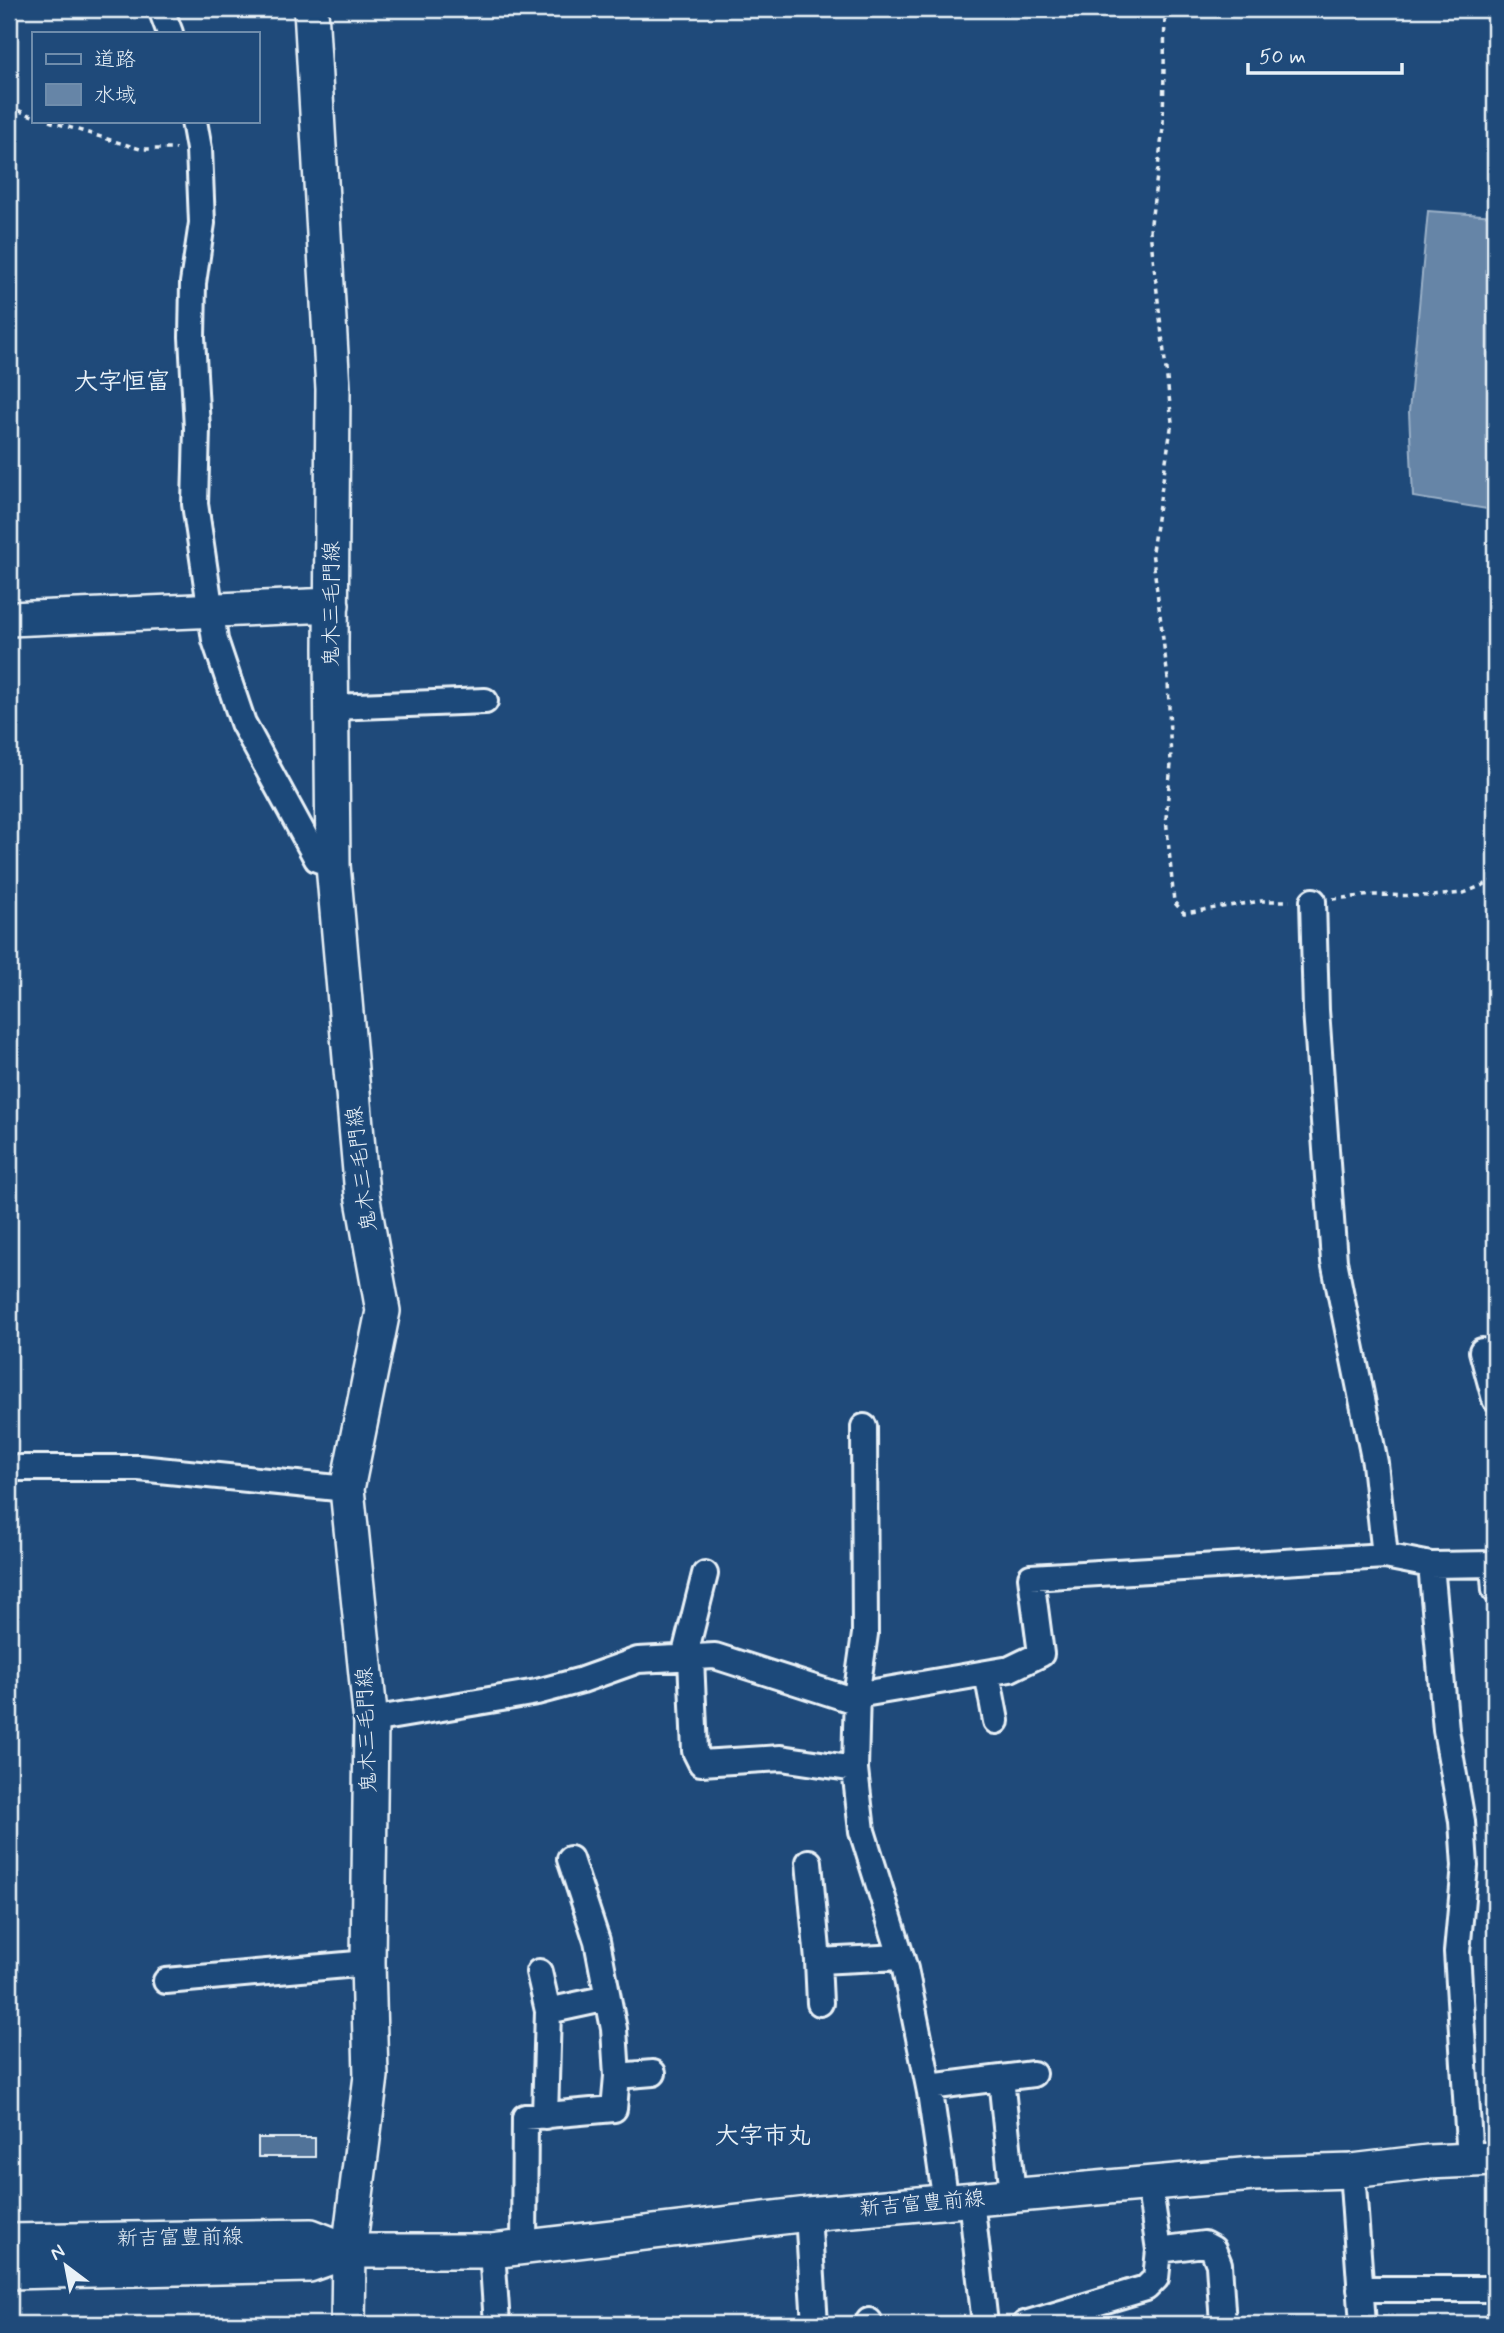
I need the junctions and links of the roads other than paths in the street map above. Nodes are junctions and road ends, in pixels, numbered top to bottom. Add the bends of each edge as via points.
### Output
1 (161, 9) edge
2 (311, 9) edge
3 (170, 32) edge
4 (194, 122) edge
5 (332, 605) junction
6 (212, 611) junction
7 (9, 619) edge
8 (485, 701) dead end
9 (332, 706) junction
10 (333, 865) junction
11 (1312, 901) road end
12 (1482, 1352) dead end
13 (1495, 1399) edge
14 (864, 1427) dead end
15 (9, 1468) edge
16 (347, 1489) junction
17 (1385, 1556) junction
18 (1494, 1564) edge
19 (1430, 1565) junction
20 (705, 1574) dead end
21 (1495, 1590) edge
22 (688, 1658) junction
23 (986, 1673) junction
24 (858, 1699) junction
25 (371, 1720) junction
26 (996, 1721) dead end
27 (855, 1769) junction
28 (570, 1859) dead end
29 (809, 1862) dead end
30 (901, 1957) junction
31 (818, 1961) junction
32 (369, 1963) junction
33 (539, 1972) dead end
34 (166, 1981) dead end
35 (608, 1998) junction
36 (820, 2003) dead end
37 (548, 2011) junction
38 (653, 2073) dead end
39 (1033, 2074) dead end
40 (617, 2076) junction
41 (1001, 2078) junction
42 (929, 2087) junction
43 (545, 2116) junction
44 (1483, 2160) edge
45 (1352, 2171) junction
46 (1149, 2183) junction
47 (1013, 2195) junction
48 (958, 2201) junction
49 (808, 2214) junction
50 (9, 2241) edge
51 (524, 2247) junction
52 (1159, 2250) junction
53 (349, 2251) junction
54 (492, 2251) junction
55 (9, 2272) edge
56 (1495, 2288) edge
57 (1360, 2289) junction
58 (348, 2324) edge
59 (497, 2324) edge
60 (815, 2324) edge
61 (985, 2324) edge
62 (1024, 2324) edge
63 (1223, 2324) edge
64 (1363, 2324) edge

1 - 3 street
2 - 5 main road, 鬼木三毛門線 via 334,388
4 - 6 street via 202,223 193,283 195,504
5 - 6 main road
5 - 9 main road, 鬼木三毛門線
6 - 7 main road
6 - 10 street via 215,640 243,723 317,859
8 - 9 street
9 - 10 main road, 鬼木三毛門線
10 - 16 main road, 鬼木三毛門線 via 362,1194 383,1311
11 - 17 street via 1334,1261 1375,1462
12 - 13 street
14 - 24 street via 865,1634
15 - 16 street via 139,1468
16 - 25 main road, 鬼木三毛門線
17 - 19 street
17 - 23 street via 1031,1577 1041,1654 1010,1669
18 - 19 street
18 - 21 street
19 - 44 street via 1446,1730 1462,1821 1465,1866 1457,1952
20 - 22 street
22 - 24 street via 715,1656
22 - 25 street via 638,1660 537,1692
22 - 27 street via 695,1751 701,1763 781,1758
23 - 24 street
23 - 26 street
24 - 27 street
25 - 32 main road, 鬼木三毛門線
27 - 30 street via 862,1831
28 - 35 street via 597,1941
29 - 31 street
30 - 31 street
30 - 42 street
31 - 36 street
32 - 34 street
32 - 53 main road, 鬼木三毛門線 via 371,2076
33 - 37 street
35 - 37 street
35 - 40 street
37 - 43 street
38 - 40 street
39 - 41 street
40 - 43 street via 614,2109
41 - 42 street
41 - 47 street
42 - 48 street
43 - 51 street via 526,2117
44 - 45 main road, 新吉富豊前線
45 - 46 main road, 新吉富豊前線
45 - 57 street
46 - 47 main road, 新吉富豊前線
46 - 52 street
47 - 48 main road, 新吉富豊前線
48 - 49 main road, 新吉富豊前線
48 - 61 street
49 - 51 main road, 新吉富豊前線
49 - 60 street
50 - 53 main road, 新吉富豊前線 via 311,2236
51 - 54 main road, 新吉富豊前線
52 - 62 street via 1156,2278 1146,2288
52 - 63 street via 1204,2244 1213,2249 1219,2264
53 - 54 main road, 新吉富豊前線
53 - 55 main road, 新吉富豊前線 via 309,2265
53 - 58 main road, 鬼木三毛門線
54 - 59 street
56 - 57 street
57 - 64 street

